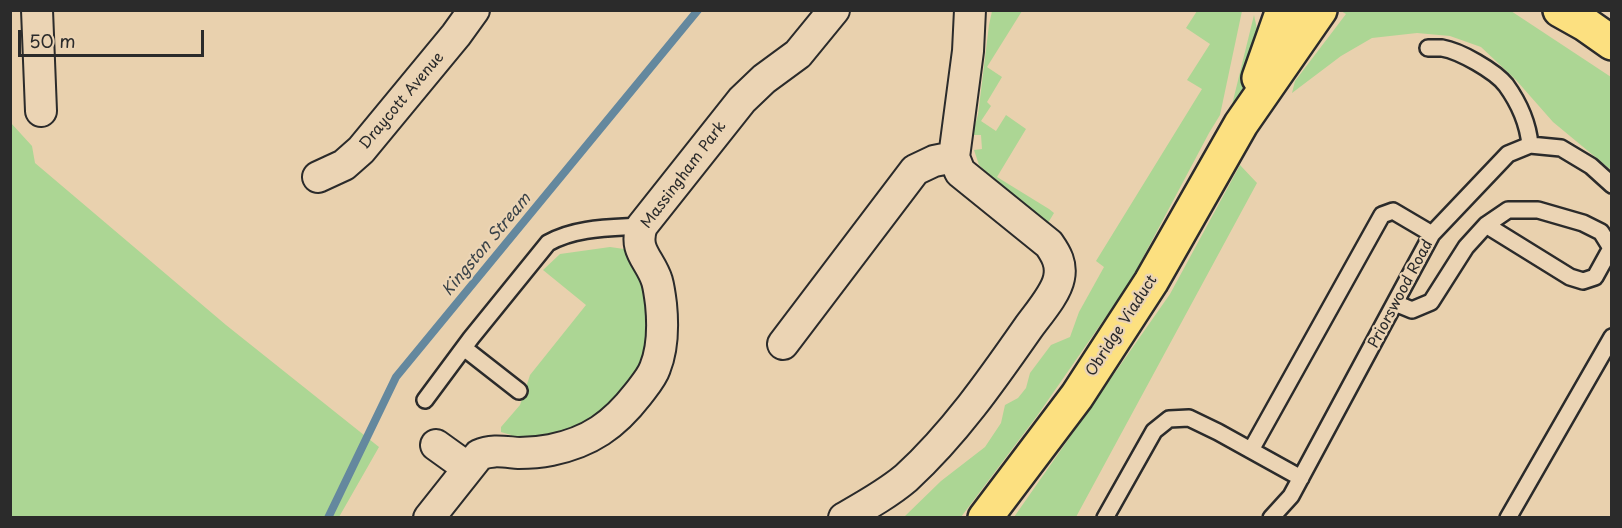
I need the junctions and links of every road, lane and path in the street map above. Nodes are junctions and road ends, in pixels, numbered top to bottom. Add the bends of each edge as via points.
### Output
1 (37, 10) edge
2 (474, 10) edge
3 (834, 10) edge
4 (969, 10) edge
5 (1283, 10) edge
6 (1320, 10) edge
7 (1572, 15) edge
8 (1611, 43) edge
9 (1428, 48) dead end
10 (41, 111) dead end
11 (1241, 124) junction
12 (1530, 145) junction
13 (954, 157) junction
14 (318, 177) dead end
15 (1611, 185) edge
16 (1486, 225) junction
17 (642, 226) junction
18 (1432, 234) junction
19 (1395, 303) junction
20 (1611, 337) edge
21 (783, 344) dead end
22 (464, 348) junction
23 (519, 391) dead end
24 (425, 400) dead end
25 (436, 445) dead end
26 (1251, 450) junction
27 (468, 468) junction
28 (1301, 478) junction
29 (429, 518) edge
30 (844, 518) edge
31 (985, 518) edge
32 (1105, 518) edge
33 (1271, 518) edge
34 (1508, 518) edge

1 - 10 street
2 - 14 street, Draycott Avenue via 361,150 344,165
3 - 17 street, Massingham Park via 798,54 742,100
4 - 13 street via 967,61
5 - 11 main road, Obridge Viaduct
6 - 11 main road, Obridge Viaduct
7 - 8 main road
9 - 12 lane via 1444,48 1479,63 1505,84 1521,110
11 - 31 main road, Obridge Viaduct via 1151,282 1077,396
12 - 15 lane via 1561,148 1591,166
12 - 18 lane, Priorswood Road via 1508,154
13 - 21 street via 915,170
13 - 30 street via 960,172 1049,244 1060,264 1057,285 976,401 936,448 904,479
16 - 16 lane via 1508,210 1538,210 1592,227 1601,232 1611,248 1595,277 1583,281 1570,277
16 - 19 lane via 1466,247 1431,302 1412,310
17 - 22 lane via 597,229 548,243
17 - 27 street, Massingham Park via 638,237 657,280 662,324 655,368 646,384 621,415 587,439 550,450 486,452
18 - 19 lane, Priorswood Road
18 - 26 lane via 1393,211 1382,215
19 - 28 lane, Priorswood Road
20 - 34 lane
22 - 23 lane
22 - 24 lane
25 - 27 street
26 - 28 lane
26 - 32 lane via 1189,418 1169,419 1154,431
27 - 29 street, Massingham Park
28 - 33 lane, Priorswood Road via 1292,496

